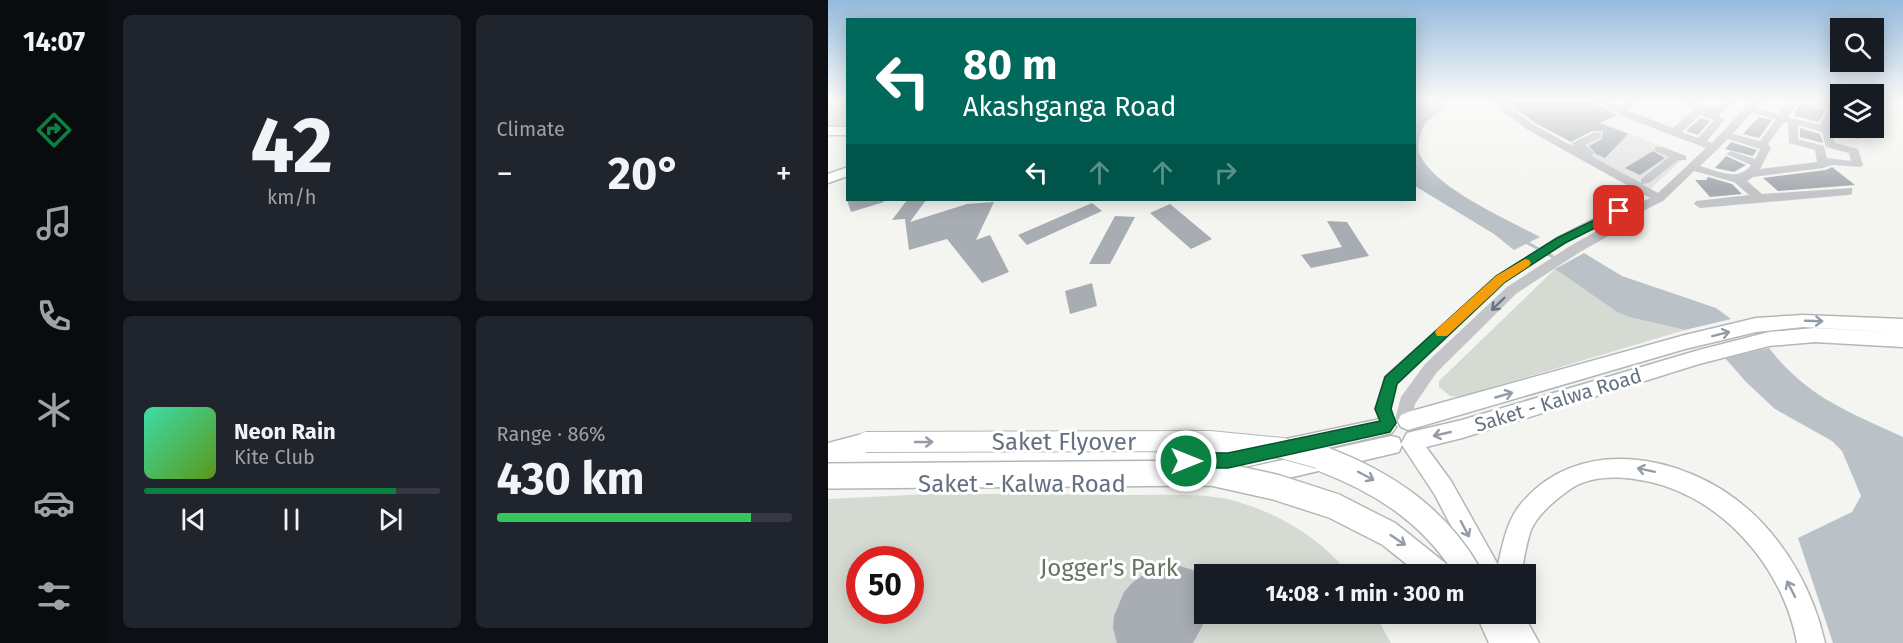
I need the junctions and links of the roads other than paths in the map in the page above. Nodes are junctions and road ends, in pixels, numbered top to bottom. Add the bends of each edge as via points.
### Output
1 (1536, 130) edge
2 (1711, 130) edge
3 (1730, 130) edge
4 (1778, 130) edge
5 (1790, 130) edge
6 (1825, 130) joint
7 (828, 131) edge
8 (846, 131) edge
9 (1677, 131) edge
10 (1830, 131) edge
11 (1597, 135) dead end
12 (1726, 135) junction
13 (1702, 140) junction
14 (1762, 145) junction
15 (1713, 147) junction
16 (1659, 149) dead end
17 (1731, 154) dead end
18 (1676, 156) junction
19 (1757, 163) junction
20 (1823, 165) junction
21 (846, 166) edge
22 (1694, 166) junction
23 (828, 172) edge
24 (846, 172) edge
25 (1750, 174) junction
26 (1736, 177) junction
27 (828, 179) edge
28 (1645, 181) junction
29 (1848, 191) dead end
30 (1662, 195) junction
31 (1759, 198) junction
32 (1700, 204) dead end
33 (1639, 208) junction
34 (1903, 326) edge
35 (1903, 340) edge
36 (1692, 350) junction
37 (1400, 431) junction
38 (828, 453) edge
39 (828, 461) edge
40 (828, 476) edge
41 (828, 486) edge
42 (1428, 564) edge
43 (1464, 564) edge
44 (1484, 564) edge
45 (1512, 564) edge
46 (1501, 624) edge
47 (1525, 643) edge
48 (1811, 643) edge

1 - 30 street
2 - 13 street
3 - 12 street
4 - 14 street
5 - 20 street via 1793,141 1820,148
6 - 10 street
6 - 20 street via 1830,145 1854,151 1857,165 1830,161
7 - 8 main road
9 - 13 street
11 - 28 street via 1577,147
12 - 14 street
12 - 15 street
13 - 15 street
14 - 19 street via 1766,148
15 - 22 street
16 - 18 street
17 - 19 street
18 - 22 street
18 - 28 street
19 - 25 street
20 - 25 street
21 - 23 main road
22 - 26 street
22 - 30 street
24 - 27 main road
25 - 26 street
26 - 31 street
28 - 30 street
29 - 31 street
30 - 33 street
31 - 32 street
33 -> 37 street via 1631,218 1512,290 1431,368 1407,402
33 - 37 street via 1619,211 1561,240 1500,279 1390,381 1383,409
36 -> 34 main road via 1756,325 1803,321
35 - 36 main road via 1815,335
36 - 37 main road, Saket - Kalwa Road via 1462,429
37 - 39 main road, Saket - Kalwa Road via 1228,461
37 - 41 main road, Saket - Kalwa Road via 1227,483
37 -> 44 main road via 1443,488
38 -> 43 main road, Saket Flyover, bridge via 866,442 1233,442 1302,451 1362,474 1414,506
40 -> 42 main road, Saket Flyover, bridge via 1212,472 1266,483 1343,509 1398,539
48 -> 45 main road via 1809,625 1794,593 1761,540 1727,507 1686,483 1645,469 1609,466 1575,474 1546,491 1524,520
46 - 47 main road

